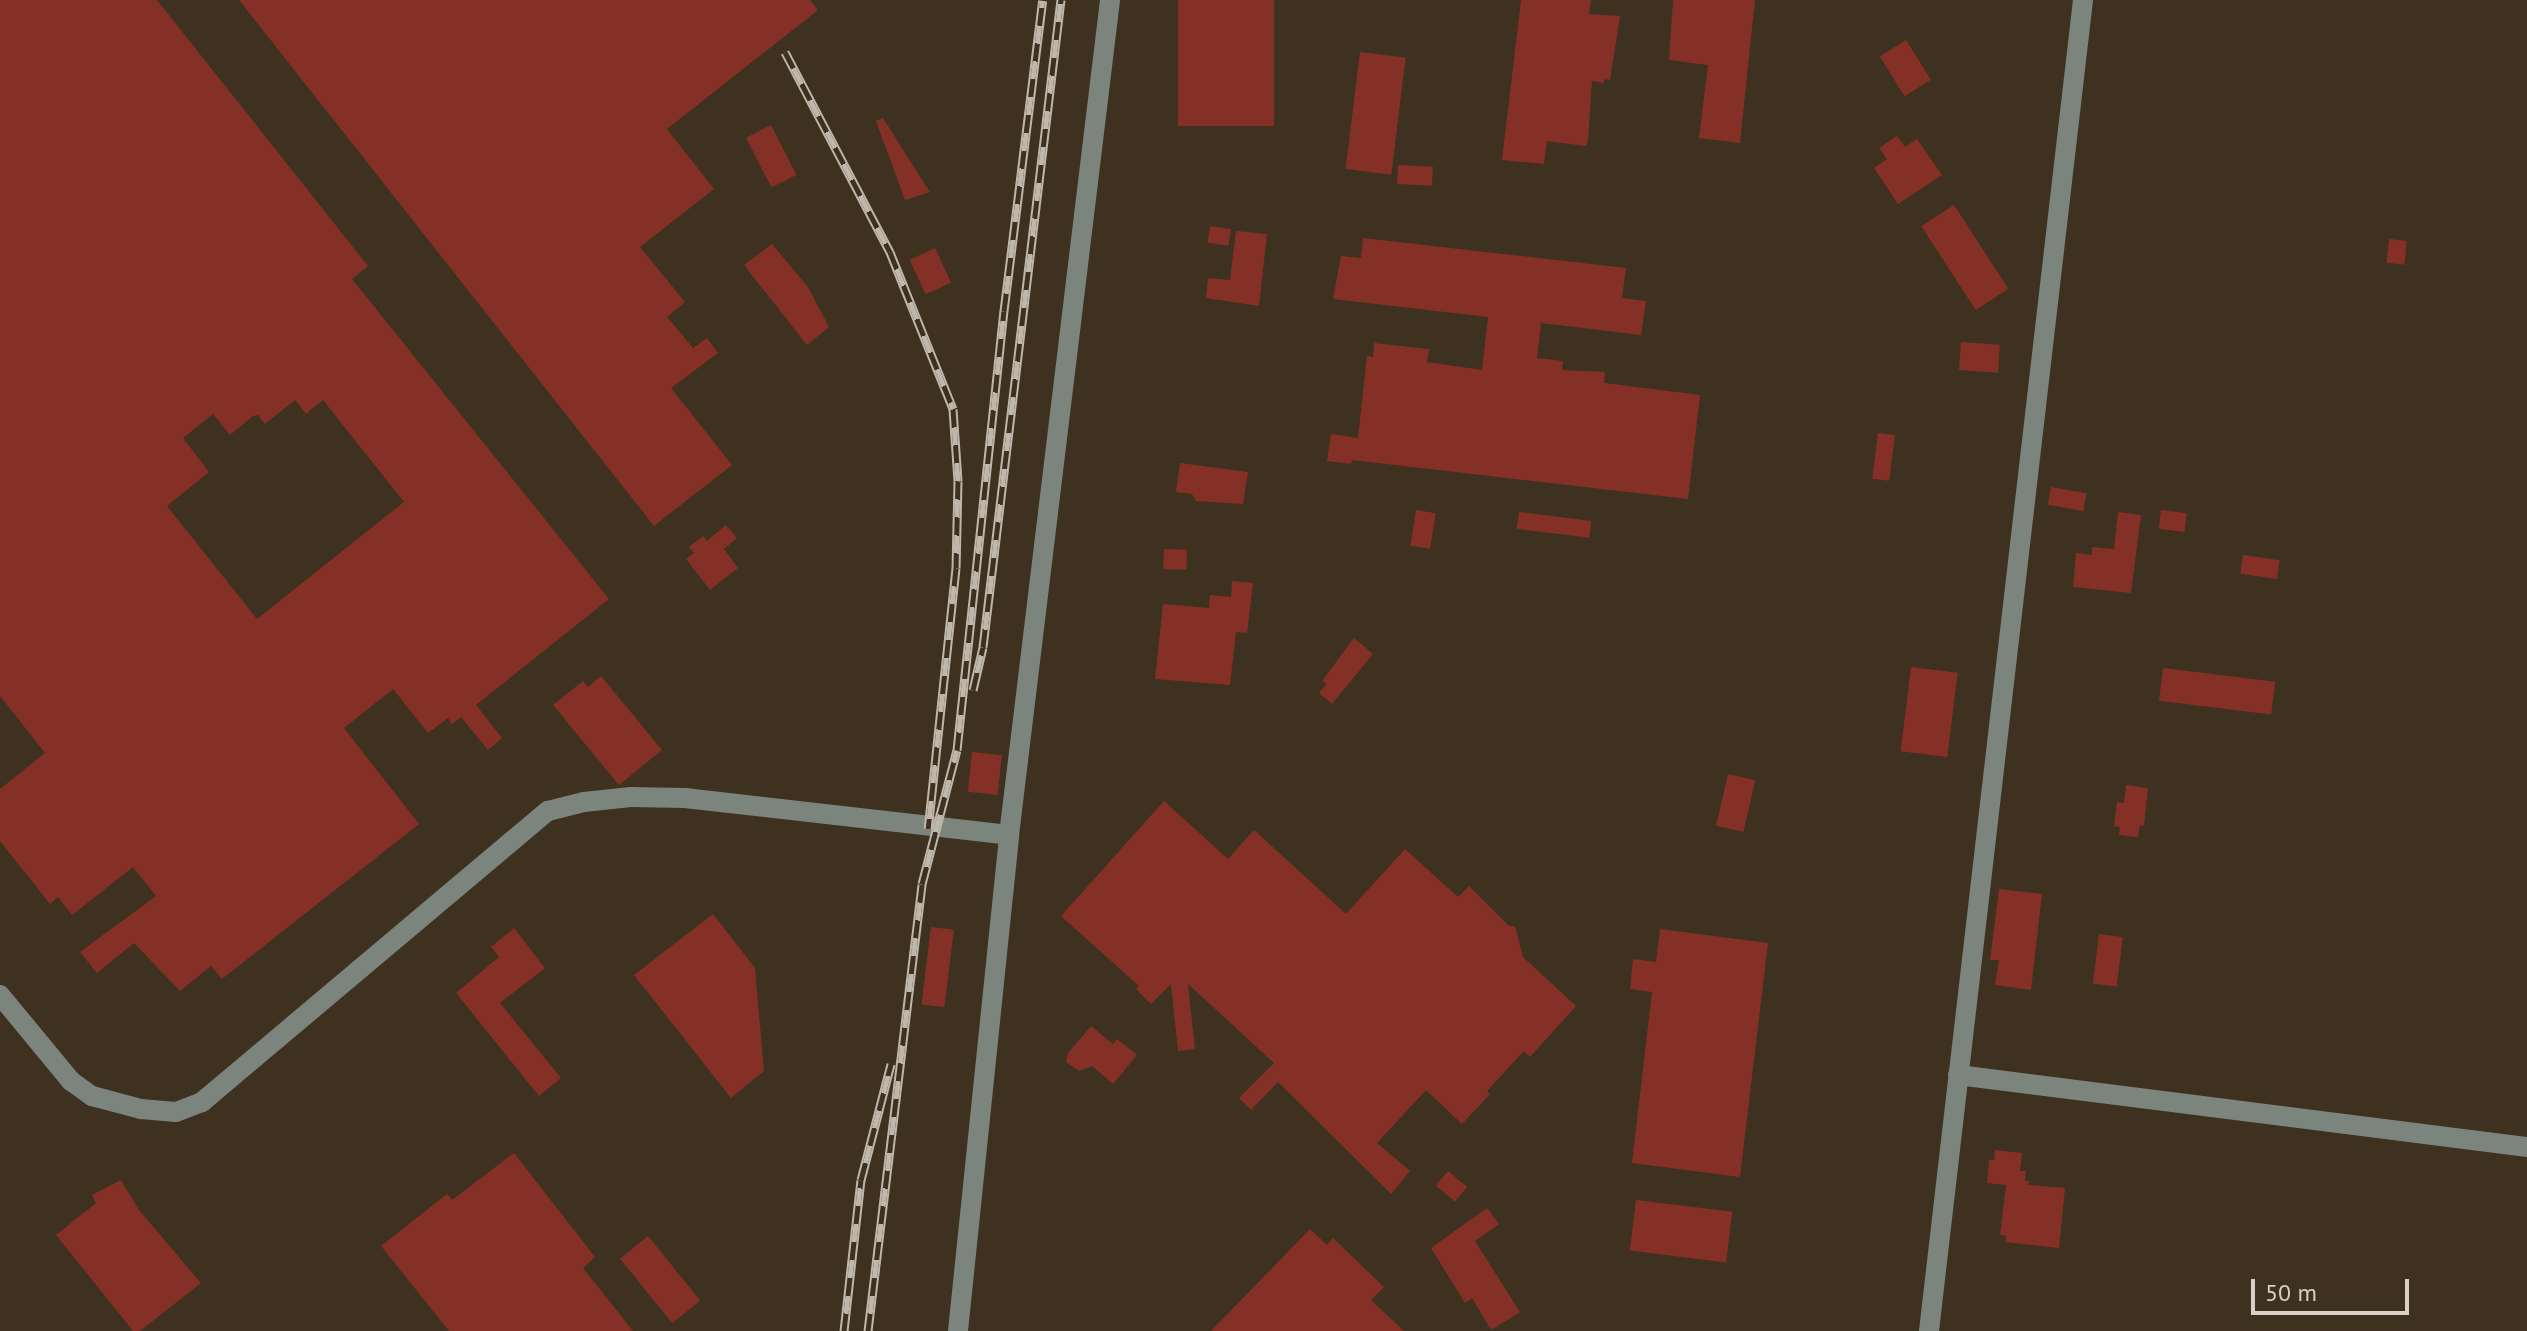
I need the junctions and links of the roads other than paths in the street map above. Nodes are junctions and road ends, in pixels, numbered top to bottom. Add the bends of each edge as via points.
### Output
1 (1110, 0) edge
2 (2083, 0) edge
3 (1009, 835) junction
4 (0, 995) edge
5 (1958, 1075) junction
6 (2527, 1147) edge
7 (958, 1331) edge
8 (1929, 1331) edge

1 - 3 lane
2 - 5 lane
3 - 4 lane via 685,798 631,797 548,811 202,1102 176,1112 92,1096 71,1081
3 - 7 lane
5 - 6 lane
5 - 8 lane

